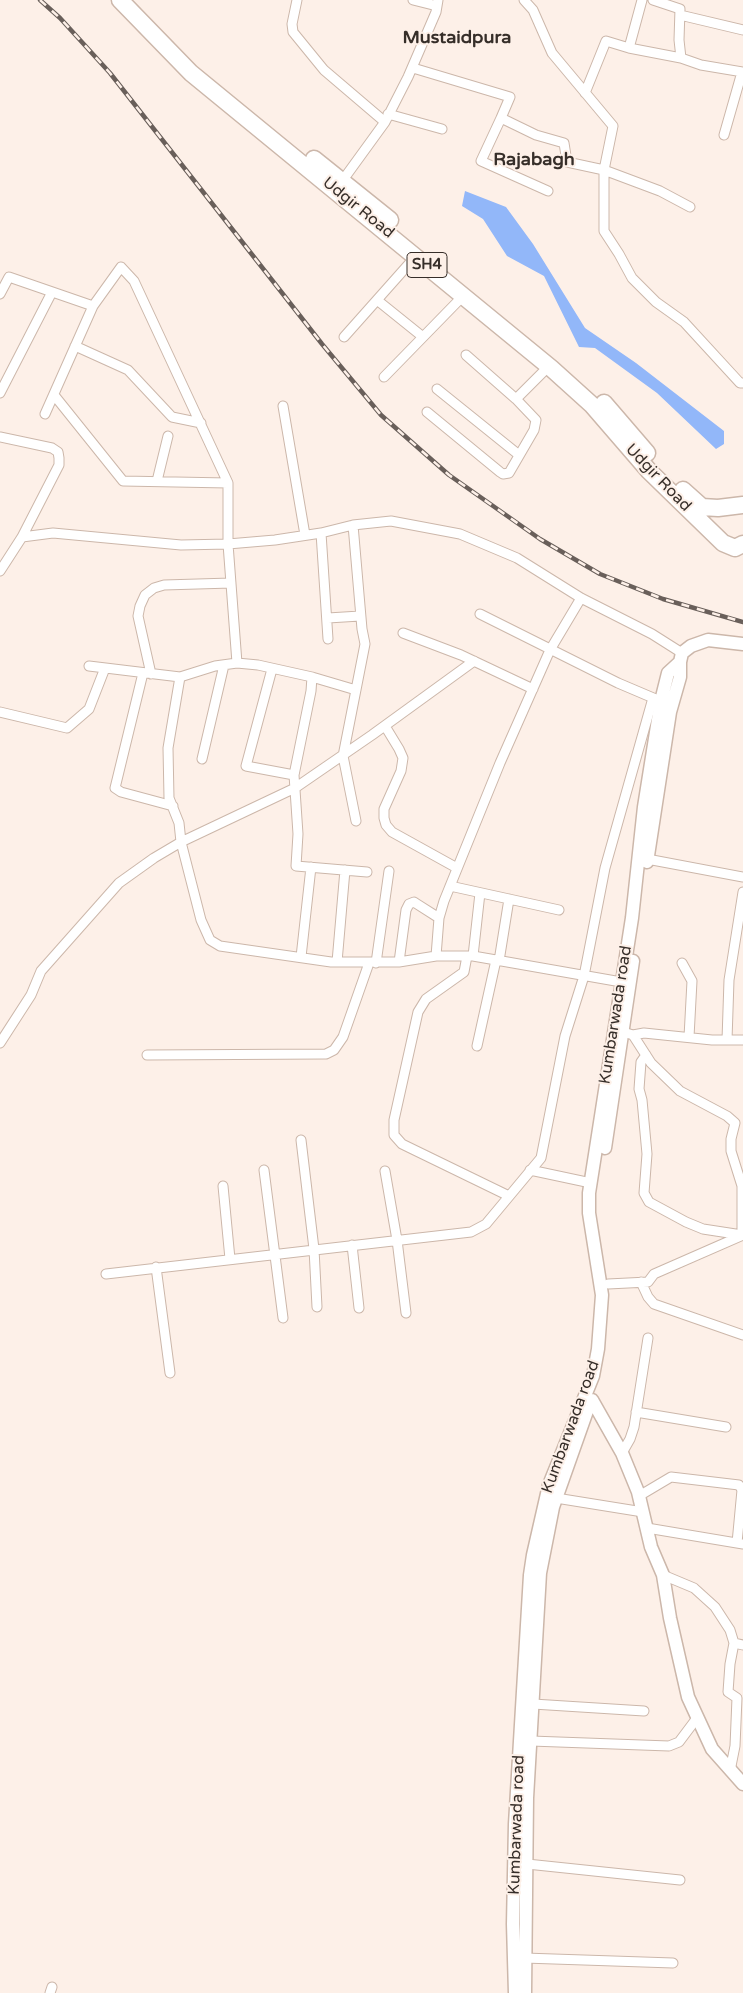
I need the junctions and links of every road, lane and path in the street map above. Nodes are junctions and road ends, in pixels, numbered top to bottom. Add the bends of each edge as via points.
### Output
1 (120, 0) edge
2 (134, 0) edge
3 (297, 0) edge
4 (413, 0) edge
5 (524, 0) edge
6 (642, 0) edge
7 (653, 0) edge
8 (437, 3) edge
9 (680, 15) junction
10 (743, 30) edge
11 (629, 48) junction
12 (681, 58) junction
13 (412, 68) junction
14 (742, 72) edge
15 (585, 93) junction
16 (387, 118) junction
17 (501, 118) junction
18 (442, 129) dead end
19 (724, 135) dead end
20 (604, 170) junction
21 (338, 185) junction
22 (548, 190) dead end
23 (690, 207) dead end
24 (416, 256) junction
25 (52, 292) junction
26 (0, 294) edge
27 (464, 295) junction
28 (377, 300) junction
29 (93, 306) junction
30 (344, 337) dead end
31 (423, 337) junction
32 (75, 346) junction
33 (466, 355) dead end
34 (548, 366) junction
35 (384, 377) dead end
36 (743, 383) edge
37 (437, 389) dead end
38 (0, 393) edge
39 (54, 395) junction
40 (516, 399) junction
41 (283, 406) dead end
42 (427, 412) dead end
43 (45, 414) dead end
44 (200, 423) junction
45 (168, 436) dead end
46 (0, 437) edge
47 (519, 455) junction
48 (157, 481) junction
49 (228, 483) junction
50 (743, 504) edge
51 (353, 525) junction
52 (321, 533) junction
53 (305, 535) junction
54 (22, 537) junction
55 (228, 544) junction
56 (743, 544) edge
57 (0, 571) edge
58 (231, 583) junction
59 (581, 598) junction
60 (480, 614) dead end
61 (360, 616) junction
62 (328, 618) junction
63 (403, 633) dead end
64 (328, 639) dead end
65 (743, 644) edge
66 (550, 650) junction
67 (681, 658) junction
68 (474, 661) junction
69 (237, 663) junction
70 (224, 665) junction
71 (89, 666) dead end
72 (105, 668) junction
73 (272, 669) junction
74 (147, 673) junction
75 (180, 677) junction
76 (312, 677) junction
77 (356, 690) junction
78 (533, 690) junction
79 (657, 699) junction
80 (0, 712) edge
81 (385, 726) junction
82 (343, 756) junction
83 (202, 759) dead end
84 (294, 775) junction
85 (295, 788) junction
86 (172, 806) junction
87 (356, 820) dead end
88 (181, 842) junction
89 (647, 859) junction
90 (311, 867) junction
91 (457, 868) junction
92 (345, 870) junction
93 (389, 871) dead end
94 (368, 872) dead end
95 (743, 877) edge
96 (450, 886) junction
97 (743, 892) edge
98 (480, 893) junction
99 (509, 899) junction
100 (559, 910) dead end
101 (439, 918) junction
102 (436, 956) junction
103 (470, 956) junction
104 (300, 957) junction
105 (498, 960) junction
106 (337, 962) junction
107 (399, 962) junction
108 (373, 963) junction
109 (682, 963) dead end
110 (584, 976) junction
111 (625, 982) junction
112 (628, 1034) junction
113 (689, 1038) junction
114 (727, 1040) junction
115 (743, 1040) edge
116 (0, 1043) edge
117 (477, 1046) dead end
118 (147, 1054) dead end
119 (646, 1055) junction
120 (739, 1125) edge
121 (301, 1140) dead end
122 (264, 1170) dead end
123 (530, 1170) junction
124 (385, 1171) dead end
125 (591, 1183) junction
126 (223, 1186) dead end
127 (509, 1196) junction
128 (743, 1235) edge
129 (397, 1240) junction
130 (352, 1245) junction
131 (314, 1249) junction
132 (274, 1254) junction
133 (230, 1259) junction
134 (156, 1267) junction
135 (106, 1274) dead end
136 (641, 1282) junction
137 (608, 1284) junction
138 (317, 1306) dead end
139 (359, 1308) dead end
140 (406, 1313) dead end
141 (283, 1318) dead end
142 (743, 1335) edge
143 (648, 1338) dead end
144 (170, 1373) dead end
145 (592, 1400) junction
146 (636, 1412) junction
147 (726, 1427) dead end
148 (622, 1454) junction
149 (639, 1496) junction
150 (556, 1498) junction
151 (642, 1512) junction
152 (646, 1528) junction
153 (740, 1543) edge
154 (663, 1576) junction
155 (739, 1644) edge
156 (533, 1704) junction
157 (644, 1711) dead end
158 (698, 1718) junction
159 (530, 1741) junction
160 (730, 1771) junction
161 (743, 1784) edge
162 (527, 1864) junction
163 (680, 1880) dead end
164 (524, 1958) junction
165 (672, 1963) dead end
166 (515, 1993) edge
167 (525, 1993) edge

1 - 21 highway, Udgir Road / SH4 via 190,72
2 - 21 highway, Udgir Road / SH4 via 198,65
3 - 16 street via 293,32 324,70
4 - 8 street
5 - 15 street via 533,10 552,53
6 - 11 street
7 - 9 street via 680,9
8 - 13 street
9 - 10 street
9 - 12 street
11 - 12 street
11 - 15 street via 606,41
12 - 14 street
13 - 16 street
13 - 17 street via 510,97
14 - 19 street
15 - 20 street via 613,126
16 - 18 street
16 - 21 street
17 - 20 street via 536,135 564,143 566,162
17 - 22 street via 481,161
20 - 23 street via 660,191
20 - 36 street via 604,231 632,278 656,302 684,322
21 - 24 highway, Udgir Road / SH4
21 - 50 highway, Udgir Road / SH4 via 558,360 599,397 656,463 702,507
24 - 27 highway, Udgir Road / SH4
24 - 28 street
25 - 26 street via 9,277
25 - 29 street
25 - 38 street
27 - 31 street
27 - 34 highway, Udgir Road / SH4
28 - 30 street
28 - 31 street
29 - 32 street
29 - 44 street via 121,267 134,280
31 - 35 street
32 - 39 street
32 - 44 street via 128,370 172,417
33 - 40 street
34 - 40 street
34 - 56 highway, Udgir Road / SH4 via 592,405 649,471 723,543 735,548
37 - 47 street
39 - 43 street
39 - 48 street via 123,480
40 - 47 street via 536,420 534,430
41 - 53 street
42 - 47 street via 503,474 509,473
44 - 49 street
45 - 48 street
46 - 54 street via 58,452 58,465
48 - 49 street
49 - 55 street
51 - 52 street
51 - 59 street via 391,521 460,534 518,558
51 - 61 street
52 - 53 street
52 - 62 street
53 - 55 street
54 - 55 street via 53,533 181,545
54 - 57 street
55 - 58 street
58 - 69 street
58 - 74 street via 170,584 154,588 145,595 138,616
59 - 66 street
59 - 67 street via 652,634
60 - 66 street
61 - 62 street
61 - 77 street via 365,644
62 - 64 street
63 - 68 street
65 - 67 street, Kumbarwada road via 708,640 690,646
66 - 78 street
66 - 79 street
67 - 79 street, Kumbarwada road via 668,673
67 - 89 street, Kumbarwada road
68 - 78 street
68 - 81 street
69 - 70 street
69 - 73 street
70 - 75 street
70 - 83 street
71 - 72 street
72 - 74 street
72 - 80 street via 89,709 67,728
73 - 76 street
73 - 84 street via 246,766
74 - 75 street
74 - 86 street via 115,788
75 - 86 street via 168,748
76 - 77 street
76 - 84 street
77 - 82 street
78 - 91 street
79 - 110 street via 605,868
79 - 111 street, Kumbarwada road
81 - 82 street
81 - 91 street via 403,758 401,771 384,809 386,825 392,832
82 - 85 street
82 - 87 street
84 - 85 street
85 - 88 street
85 - 90 street via 296,866
86 - 88 street via 179,823
88 - 104 street via 201,920 210,940 220,946
88 - 116 street via 154,858 112,891 41,971 31,995
89 - 95 street
89 - 111 street, Kumbarwada road
90 - 92 street
90 - 104 street
91 - 96 street
92 - 94 street
92 - 106 street
93 - 108 street
96 - 98 street
96 - 101 street
97 - 114 street via 729,980
98 - 99 street
98 - 103 street
99 - 100 street
99 - 105 street
101 - 102 street
101 - 107 street via 414,902 409,904
102 - 103 street
102 - 107 street
103 - 105 street
103 - 127 street via 464,972 426,999 418,1012 394,1120 394,1135 402,1144
104 - 106 street
105 - 110 street
105 - 117 street
106 - 108 street
107 - 108 street
108 - 118 street via 339,1045 326,1054
109 - 113 street via 692,981
110 - 111 street
110 - 123 street via 565,1036 541,1158
111 - 112 street, Kumbarwada road
111 - 125 street, Kumbarwada road
112 - 113 street
112 - 119 street via 642,1046
112 - 137 street, Kumbarwada road via 595,1208
113 - 114 street
114 - 115 street
119 - 120 street via 680,1091
119 - 128 street via 641,1062 639,1089 647,1154 644,1193 649,1202 686,1222 703,1229
120 - 128 street via 731,1139 731,1151 742,1186
121 - 131 street
122 - 132 street
123 - 125 street
123 - 127 street
124 - 129 street
125 - 166 street, Kumbarwada road via 588,1207 602,1296 598,1349 592,1376 549,1485 529,1583 515,1824
126 - 133 street
127 - 129 street via 486,1224 476,1230
128 - 136 street via 654,1274 648,1282
129 - 130 street
129 - 140 street
130 - 131 street
130 - 139 street
131 - 132 street
131 - 138 street
132 - 133 street
132 - 141 street
133 - 134 street
134 - 135 street
134 - 144 street
136 - 137 street
136 - 142 street via 654,1304
137 - 145 street, Kumbarwada road via 606,1349
143 - 146 street
145 - 148 street
145 - 150 street, Kumbarwada road
146 - 147 street
146 - 148 street via 633,1431
148 - 149 street
149 - 151 street
149 - 153 street via 671,1477 740,1485
150 - 151 street
150 - 156 street, Kumbarwada road via 540,1573
151 - 152 street
152 - 153 street
152 - 154 street
154 - 155 street via 694,1588 715,1607
154 - 158 street via 688,1697
155 - 160 street via 730,1664 728,1692 737,1698 736,1746
156 - 157 street
156 - 159 street, Kumbarwada road
158 - 159 street via 678,1742 669,1746
158 - 160 street via 712,1749
159 - 162 street, Kumbarwada road
160 - 161 street
162 - 163 street
162 - 164 street, Kumbarwada road
164 - 165 street
164 - 167 street, Kumbarwada road

